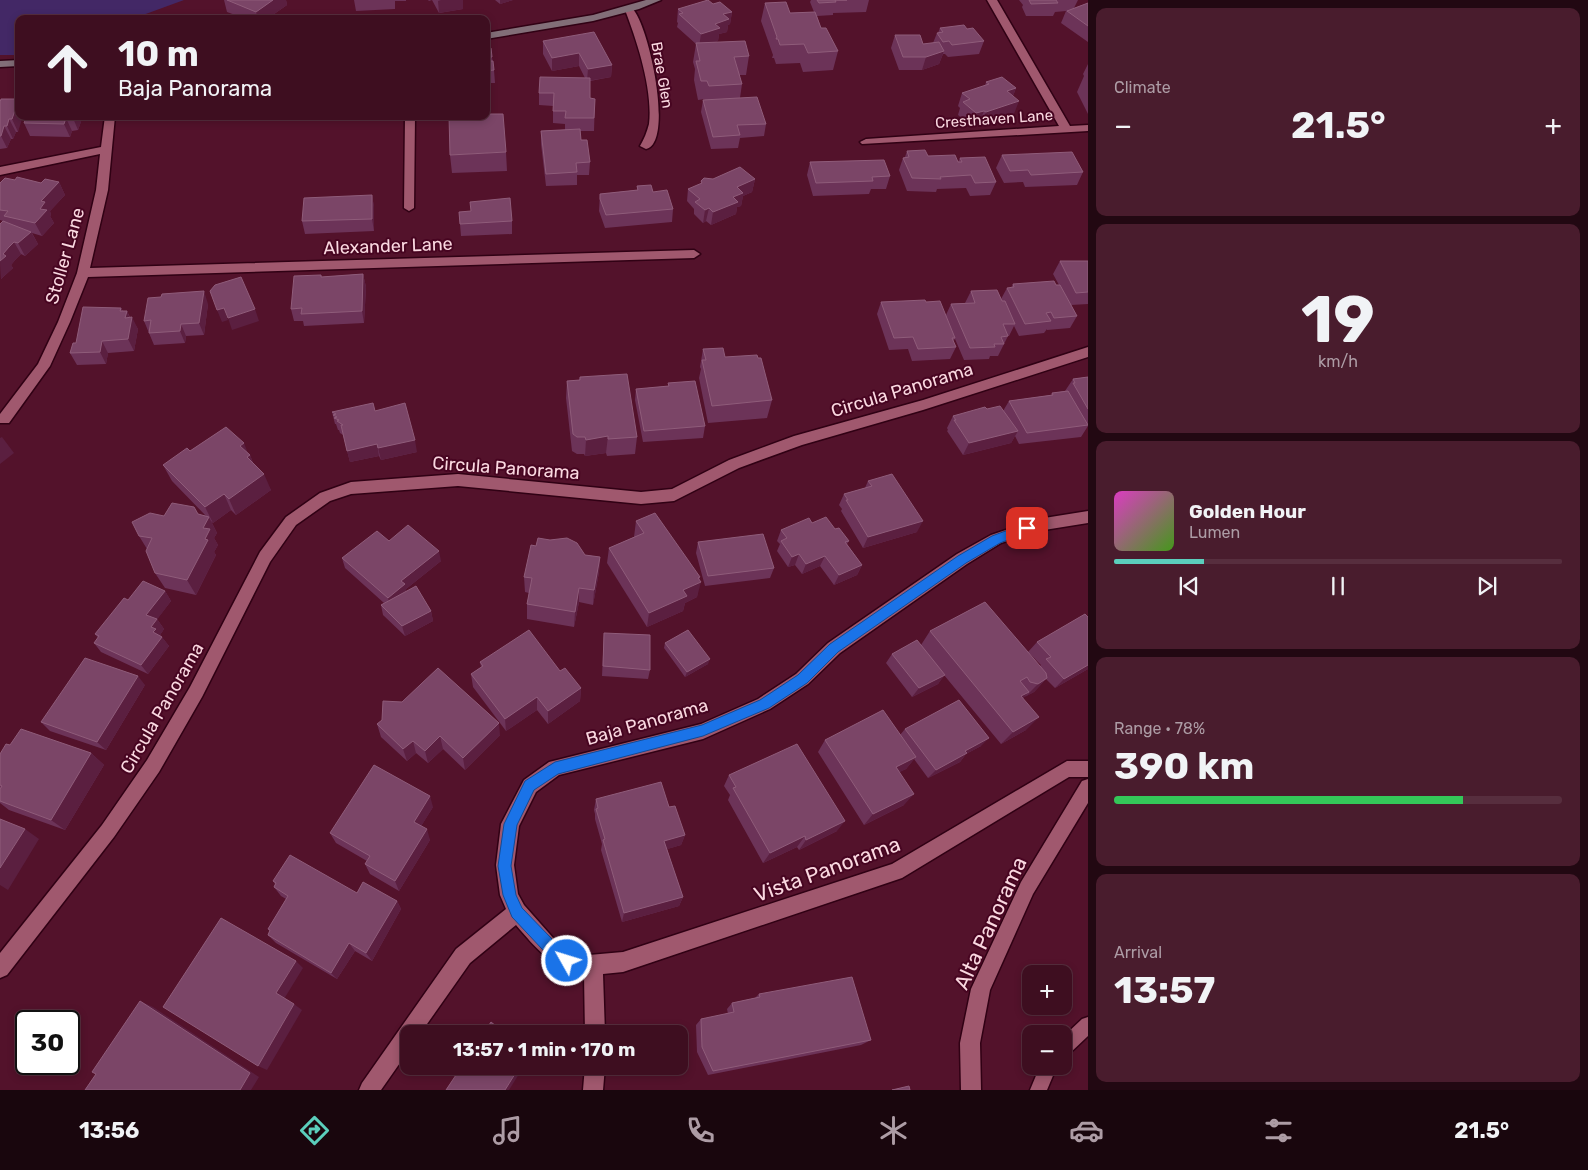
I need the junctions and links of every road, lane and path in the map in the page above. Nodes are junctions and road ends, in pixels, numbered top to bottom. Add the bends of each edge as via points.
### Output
1 (656, 0) edge
2 (992, 0) edge
3 (630, 10) junction
4 (490, 35) edge
5 (15, 63) edge
6 (0, 64) edge
7 (110, 120) edge
8 (410, 120) edge
9 (1088, 128) edge
10 (1066, 129) junction
11 (866, 142) dead end
12 (646, 146) dead end
13 (106, 149) junction
14 (0, 171) edge
15 (409, 208) dead end
16 (694, 254) dead end
17 (83, 273) junction
18 (1088, 352) edge
19 (4, 419) dead end
20 (1088, 516) edge
21 (1088, 769) edge
22 (1088, 787) edge
23 (517, 912) junction
24 (593, 966) junction
25 (0, 968) edge
26 (595, 1025) edge
27 (1088, 1025) edge
28 (1072, 1040) edge
29 (594, 1075) edge
30 (1045, 1075) edge
31 (369, 1090) edge
32 (593, 1090) edge
33 (971, 1090) edge
34 (1038, 1090) edge

1 - 3 main road
2 - 10 street, Cresthaven Lane
3 - 4 main road
3 - 12 street, Brae Glen via 653,96 654,124
5 - 6 main road
7 - 13 street, Stoller Lane
8 - 15 lane
9 - 10 street
10 - 11 street, Cresthaven Lane
13 - 14 street
13 - 17 street, Stoller Lane via 102,190
16 - 17 street, Alexander Lane
17 - 19 street, Stoller Lane via 42,366
18 - 25 street, Circula Panorama via 924,406 799,440 734,464 674,494 641,498 458,480 350,488 325,497 291,521 265,557 196,692 153,766 108,831
20 - 23 street, Baja Panorama via 1038,525 996,539 834,648 802,679 764,704 703,730 555,768 530,786 510,824 505,866
21 - 24 street, Vista Panorama via 1067,769 896,872 623,962
22 - 33 street, Alta Panorama via 1027,888 981,989 970,1044
23 - 24 street, Vista Panorama via 567,961
23 - 31 street via 463,956
24 - 26 street
27 - 28 lane
29 - 32 street
30 - 34 lane

